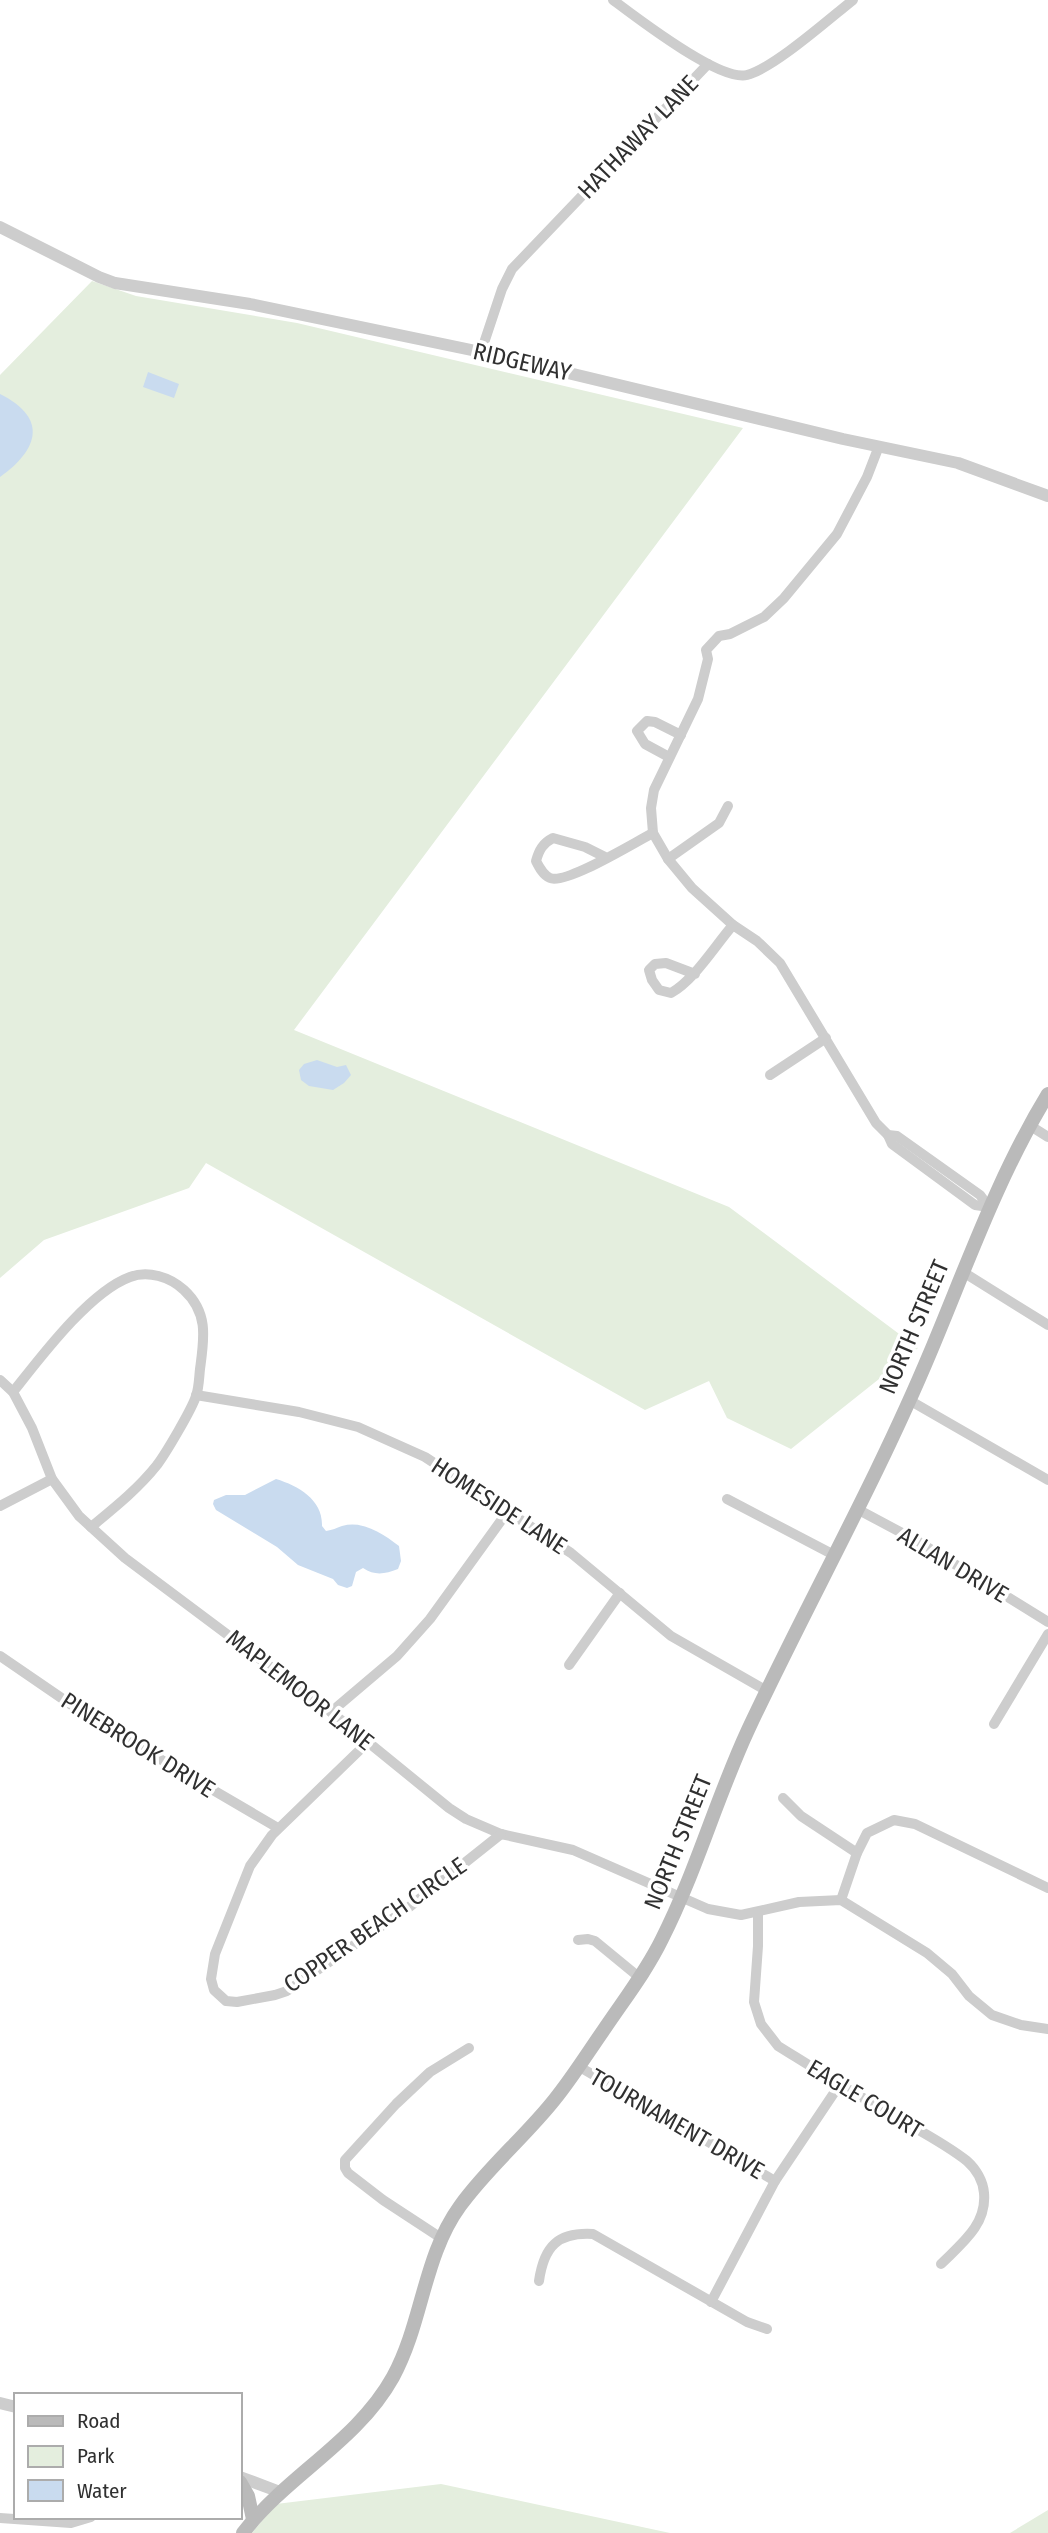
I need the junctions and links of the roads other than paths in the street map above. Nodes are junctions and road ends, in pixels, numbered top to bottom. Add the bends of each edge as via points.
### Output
1 (613, 0) edge
2 (853, 0) edge
3 (708, 64) junction
4 (0, 227) edge
5 (481, 352) junction
6 (879, 446) junction
7 (1048, 496) edge
8 (681, 735) junction
9 (669, 757) junction
10 (729, 807) dead end
11 (653, 833) junction
12 (607, 858) junction
13 (668, 859) junction
14 (733, 925) junction
15 (695, 974) dead end
16 (826, 1038) junction
17 (770, 1075) dead end
18 (1048, 1094) edge
19 (1029, 1125) junction
20 (1048, 1137) edge
21 (989, 1207) junction
22 (962, 1272) junction
23 (1048, 1325) edge
24 (0, 1380) edge
25 (13, 1392) junction
26 (196, 1395) junction
27 (909, 1400) junction
28 (52, 1479) junction
29 (1048, 1480) edge
30 (727, 1499) dead end
31 (0, 1506) edge
32 (857, 1509) junction
33 (508, 1511) junction
34 (91, 1527) junction
35 (834, 1555) junction
36 (620, 1593) junction
37 (1048, 1622) edge
38 (1048, 1634) edge
39 (0, 1656) edge
40 (569, 1665) dead end
41 (767, 1691) junction
42 (331, 1712) junction
43 (994, 1724) dead end
44 (368, 1742) junction
45 (783, 1798) dead end
46 (278, 1828) junction
47 (501, 1833) junction
48 (857, 1853) junction
49 (1048, 1888) edge
50 (681, 1898) junction
51 (841, 1900) junction
52 (758, 1912) junction
53 (578, 1940) dead end
54 (640, 1978) junction
55 (1048, 2029) edge
56 (469, 2048) dead end
57 (578, 2066) junction
58 (840, 2084) junction
59 (775, 2181) junction
60 (441, 2238) junction
61 (942, 2264) dead end
62 (540, 2281) dead end
63 (711, 2302) junction
64 (767, 2329) dead end
65 (242, 2478) edge
66 (242, 2486) edge
67 (280, 2492) junction
68 (14, 2519) edge
69 (84, 2519) edge
70 (253, 2519) junction
71 (243, 2533) edge

1 - 3 street
2 - 3 street, HATHAWAY LANE via 775,61 748,75 734,76
3 - 5 street, HATHAWAY LANE via 512,269
4 - 5 street, RIDGEWAY via 116,283 250,304
5 - 6 street, RIDGEWAY
6 - 7 street, RIDGEWAY via 958,463
6 - 8 street via 837,534 785,598 764,617 730,634 708,659 698,699
8 - 9 street
8 - 9 street via 647,721 637,732 645,744
9 - 11 street via 654,790
10 - 13 street via 719,823
11 - 12 street
11 - 13 street
12 - 12 street via 564,879 550,879 536,861 539,851 553,838
13 - 14 street
14 - 15 street
14 - 16 street via 780,963
16 - 17 street
16 - 21 street via 892,1144 967,1200
18 - 19 main road, NORTH STREET
19 - 20 street
19 - 21 main road, NORTH STREET
21 - 22 main road, NORTH STREET
22 - 23 street
22 - 27 main road, NORTH STREET
24 - 25 street, MAPLEMOOR LANE
25 - 26 street via 60,1332 107,1290 142,1275 168,1279 181,1287 200,1312 205,1334
25 - 28 street, MAPLEMOOR LANE
26 - 33 street, HOMESIDE LANE via 358,1427 425,1457
26 - 34 street via 158,1464
27 - 29 street
27 - 32 main road, NORTH STREET
28 - 31 street
28 - 34 street, MAPLEMOOR LANE
30 - 35 street
32 - 35 main road, NORTH STREET
32 - 37 street, ALLAN DRIVE
33 - 36 street, HOMESIDE LANE
33 - 42 street via 430,1619 397,1656
34 - 42 street, MAPLEMOOR LANE via 125,1558
35 - 41 main road, NORTH STREET
36 - 40 street
36 - 41 street, HOMESIDE LANE via 671,1636
38 - 43 street
39 - 46 street, PINEBROOK DRIVE via 95,1721
41 - 50 main road, NORTH STREET
42 - 44 street, MAPLEMOOR LANE
44 - 46 street, COPPER BEACH CIRCLE
44 - 47 street, MAPLEMOOR LANE via 449,1808
45 - 48 street via 801,1816
46 - 47 street, COPPER BEACH CIRCLE via 250,1866 215,1954 211,1979 214,1990 226,2001 287,1991 408,1908
47 - 50 street, MAPLEMOOR LANE via 573,1850
48 - 49 street via 867,1833 894,1820 915,1824
48 - 51 street
50 - 52 street, MAPLEMOOR LANE via 708,1909 741,1915
50 - 54 main road, NORTH STREET
51 - 52 street, MAPLEMOOR LANE via 799,1902
51 - 55 street via 927,1953 992,2015
52 - 58 street, EAGLE COURT via 754,2002 761,2024 778,2046
53 - 54 street via 595,1941
54 - 57 main road, NORTH STREET
56 - 60 street via 430,2072 345,2160 348,2173
57 - 59 street, TOURNAMENT DRIVE
57 - 60 main road, NORTH STREET via 555,2099 477,2183
58 - 59 street
58 - 61 street, EAGLE COURT via 968,2162 981,2178 984,2193 979,2222
59 - 63 street
60 - 67 main road, NORTH STREET via 411,2335 393,2376 349,2434
62 - 63 street via 542,2260 554,2243 572,2232 593,2234
63 - 64 street
65 - 67 street
66 - 70 main road
67 - 70 main road, NORTH STREET
68 - 69 street via 71,2523
70 - 71 main road, NORTH STREET

